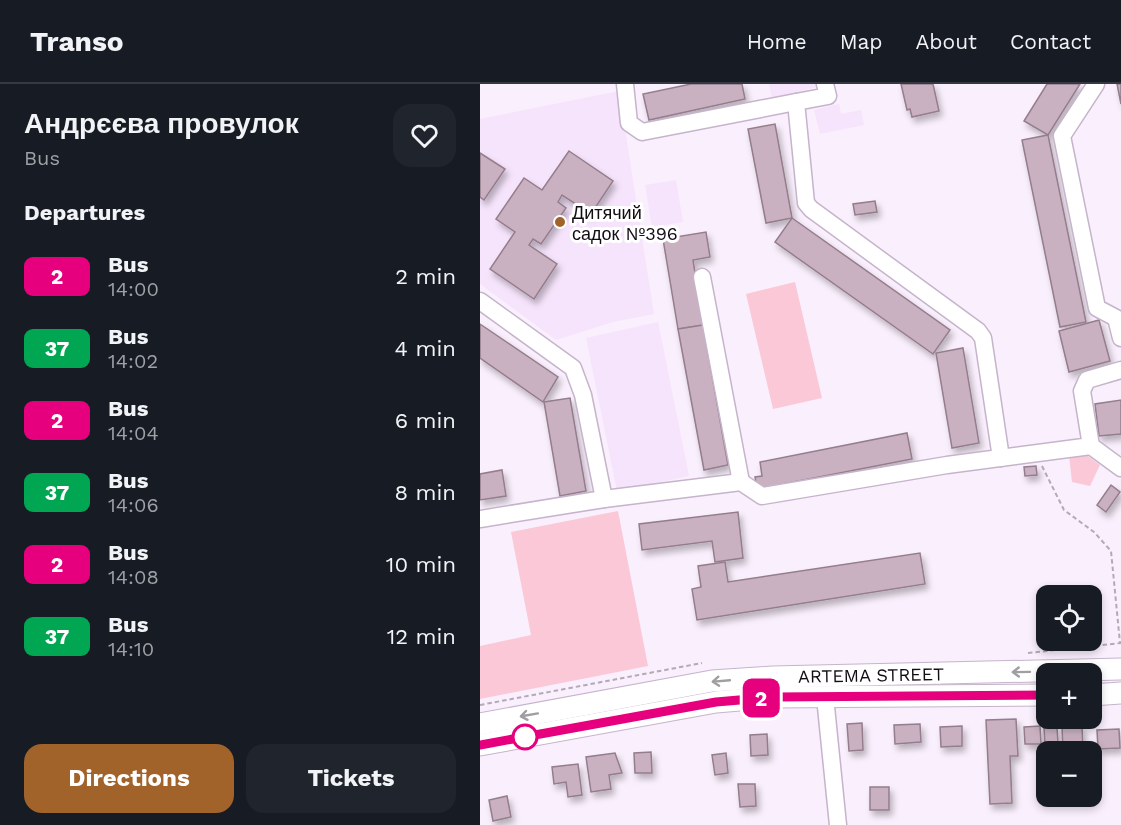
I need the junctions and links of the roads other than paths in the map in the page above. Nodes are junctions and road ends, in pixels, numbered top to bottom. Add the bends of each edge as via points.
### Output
1 (625, 84) edge
2 (825, 84) edge
3 (1096, 84) edge
4 (796, 102) junction
5 (702, 277) dead end
6 (480, 301) edge
7 (1121, 338) edge
8 (1121, 370) edge
9 (1091, 446) junction
10 (1001, 458) junction
11 (1121, 468) edge
12 (741, 482) junction
13 (604, 499) junction
14 (480, 519) edge
15 (1121, 669) edge
16 (1121, 693) edge
17 (1102, 694) edge
18 (1036, 695) edge
19 (825, 697) junction
20 (480, 724) edge
21 (480, 745) edge
22 (838, 825) edge

1 - 4 lane via 629,123 642,132
2 - 4 lane via 828,96
3 - 7 lane via 1062,136 1097,308 1116,318
4 - 10 lane via 804,196 811,209 983,338
5 - 12 lane
6 - 13 lane via 573,368 583,395
8 - 9 lane via 1087,380 1084,385
9 - 10 lane
9 - 11 lane
10 - 12 lane via 762,496
12 - 13 lane
13 - 14 lane
15 -> 20 main road, ARTEMA STREET via 712,681
16 - 17 main road
18 - 19 main road, ARTEMA STREET
19 - 21 main road, ARTEMA STREET via 716,702
19 - 22 lane

